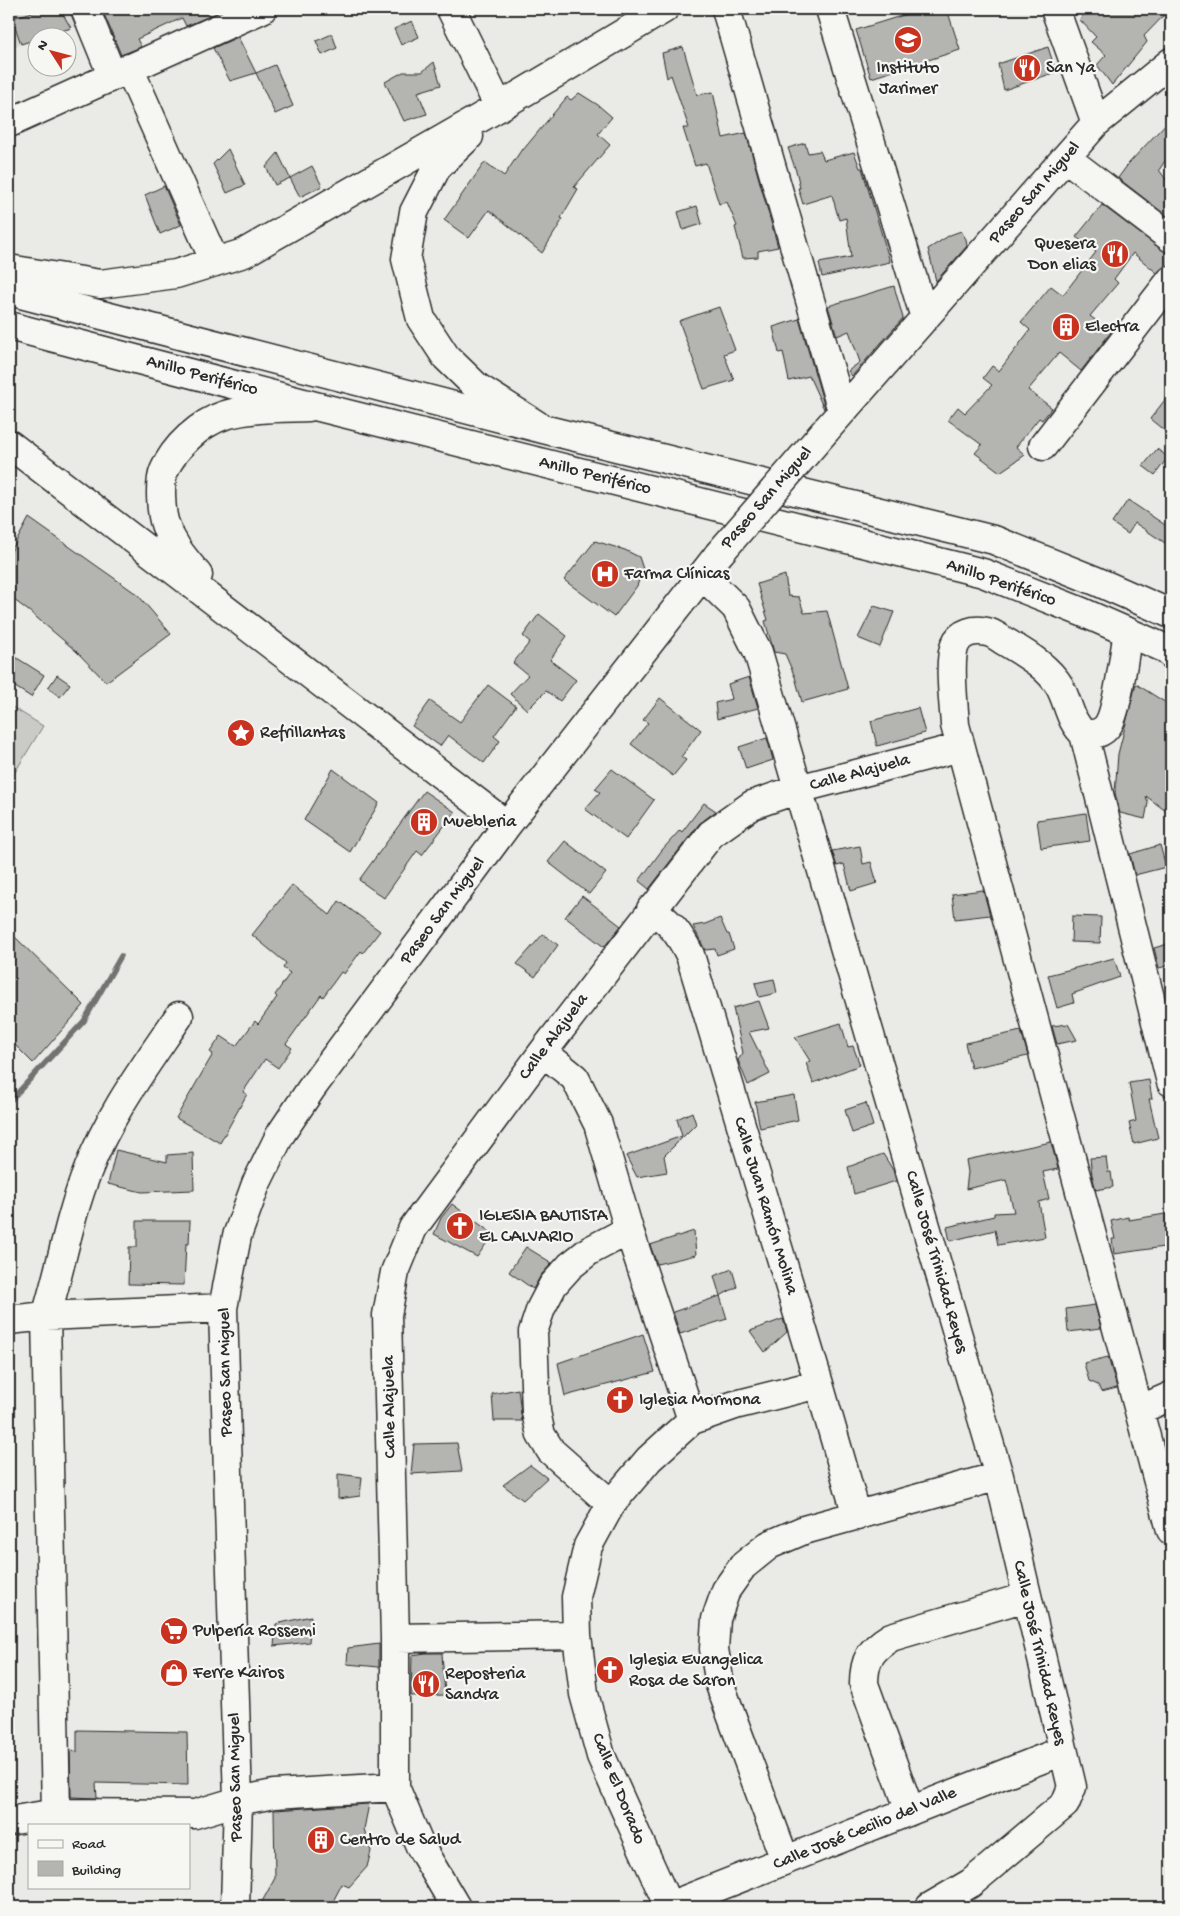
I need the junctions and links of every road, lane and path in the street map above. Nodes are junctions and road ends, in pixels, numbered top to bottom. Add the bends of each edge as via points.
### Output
1 (85, 9) edge
2 (262, 9) edge
3 (451, 9) edge
4 (664, 9) edge
5 (726, 9) edge
6 (830, 9) edge
7 (1055, 9) edge
8 (1171, 62) edge
9 (120, 72) junction
10 (499, 107) junction
11 (9, 123) edge
12 (1096, 123) junction
13 (1066, 158) junction
14 (1171, 238) edge
15 (215, 262) junction
16 (9, 269) edge
17 (1171, 280) edge
18 (9, 291) edge
19 (924, 318) junction
20 (9, 326) edge
21 (319, 407) junction
22 (834, 420) junction
23 (543, 429) junction
24 (9, 444) edge
25 (1043, 446) dead end
26 (710, 565) junction
27 (232, 614) junction
28 (1171, 614) edge
29 (1128, 632) junction
30 (1171, 654) edge
31 (1084, 734) junction
32 (961, 748) junction
33 (798, 789) junction
34 (507, 825) junction
35 (651, 909) junction
36 (179, 1016) dead end
37 (543, 1052) junction
38 (1171, 1082) edge
39 (629, 1230) junction
40 (223, 1308) junction
41 (46, 1316) junction
42 (9, 1320) edge
43 (819, 1384) junction
44 (1171, 1396) edge
45 (1139, 1410) junction
46 (692, 1420) junction
47 (999, 1476) junction
48 (612, 1504) junction
49 (857, 1516) junction
50 (1171, 1530) edge
51 (1026, 1597) junction
52 (577, 1635) junction
53 (395, 1638) junction
54 (1062, 1751) junction
55 (395, 1787) junction
56 (238, 1801) junction
57 (910, 1811) junction
58 (56, 1813) junction
59 (9, 1820) edge
60 (785, 1860) junction
61 (236, 1907) edge
62 (456, 1907) edge
63 (668, 1907) edge
64 (930, 1907) edge

1 - 9 main road
2 - 9 main road
3 - 10 main road
4 - 10 main road
5 - 22 main road
6 - 19 main road
7 - 12 main road
8 - 12 main road, Paseo San Miguel
9 - 11 main road
9 - 15 main road
10 - 15 main road via 244,253
10 - 23 main road via 437,167 414,212 406,259 421,319 446,358 477,387
12 - 13 main road, Paseo San Miguel
13 - 14 main road
13 - 19 main road, Paseo San Miguel
15 - 16 main road via 176,274 100,284
17 - 25 main road
18 - 23 main road, Anillo Periférico
19 - 22 main road, Paseo San Miguel
20 - 21 main road, Anillo Periférico
21 - 27 main road via 251,410 224,416 201,426 180,446 164,472 162,501 165,523 179,554
21 - 29 main road, Anillo Periférico via 983,573
22 - 26 main road, Paseo San Miguel, bridge
23 - 28 main road, Anillo Periférico via 994,540
24 - 27 main road
26 - 33 main road, Calle José Trinidad Reyes via 758,652
26 - 34 main road, Paseo San Miguel
27 - 34 main road
29 - 30 main road, Anillo Periférico
29 - 31 main road via 1108,727 1095,735
31 - 32 main road via 1075,726 1060,687 1046,670 989,632 975,630 964,634 955,643 952,656 955,725
31 - 38 main road
32 - 33 main road, Calle Alajuela
32 - 45 main road
33 - 35 main road, Calle Alajuela via 752,805 711,834
33 - 47 main road, Calle José Trinidad Reyes
34 - 40 main road, Paseo San Miguel via 280,1135 256,1184 238,1236
35 - 37 main road, Calle Alajuela
35 - 43 main road, Calle Juan Ramón Molina via 668,921 690,955
36 - 41 main road via 110,1124 88,1169
37 - 39 main road via 575,1078 598,1124
37 - 53 main road, Calle Alajuela via 413,1228 395,1272 387,1315
39 - 46 main road
39 - 48 main road via 589,1251 570,1266 553,1285 533,1332 536,1412 541,1434 551,1451
40 - 41 main road
40 - 56 main road, Paseo San Miguel
41 - 42 main road
41 - 58 main road
43 - 46 main road, Calle El Dorado via 735,1405
43 - 49 main road, Calle Juan Ramón Molina
44 - 45 main road
45 - 50 main road
46 - 48 main road, Calle El Dorado via 649,1459
47 - 49 main road
47 - 51 main road, Calle José Trinidad Reyes
48 - 52 main road, Calle El Dorado via 588,1546 576,1597
49 - 60 main road via 804,1530 769,1545 743,1566 726,1590 716,1619 714,1649 720,1685
51 - 54 main road, Calle José Trinidad Reyes
51 - 57 main road via 890,1637 877,1645 869,1656 864,1684
52 - 53 main road
52 - 63 main road, Calle El Dorado via 584,1694 601,1756
53 - 55 main road, Calle Alajuela
54 - 57 main road, Calle José Cecilio del Valle
54 - 64 main road, Calle José Trinidad Reyes via 1072,1786 1065,1804 971,1883
55 - 56 main road via 274,1794
55 - 62 main road, Calle Alajuela via 420,1846
56 - 58 main road via 195,1814
56 - 61 main road, Paseo San Miguel
57 - 60 main road, Calle José Cecilio del Valle
58 - 59 main road
60 - 63 main road, Calle José Cecilio del Valle

